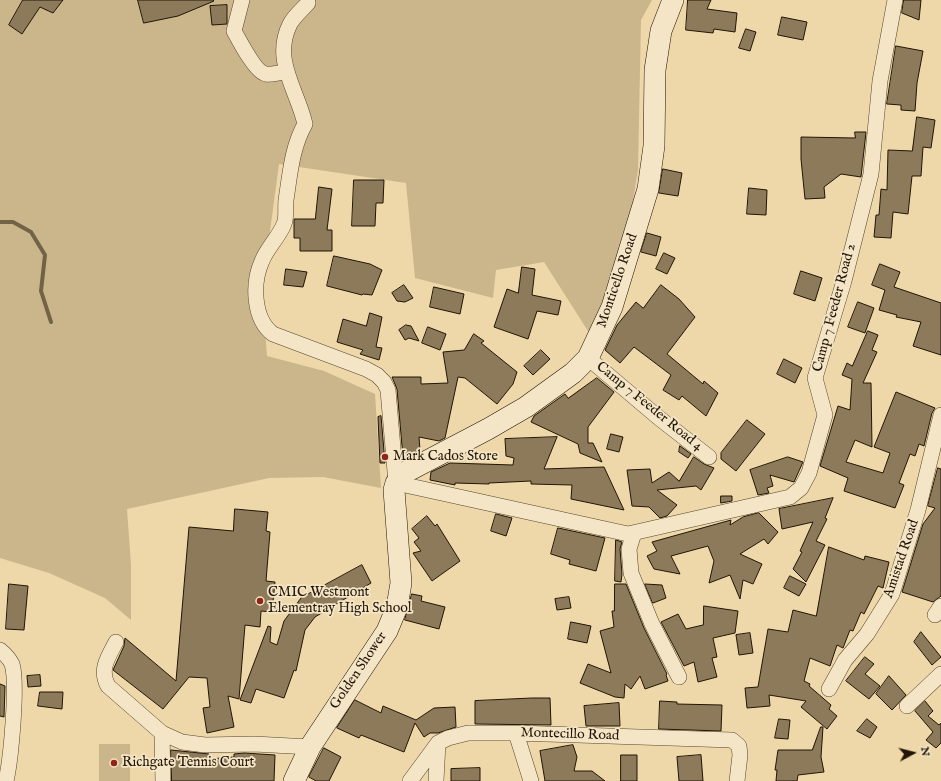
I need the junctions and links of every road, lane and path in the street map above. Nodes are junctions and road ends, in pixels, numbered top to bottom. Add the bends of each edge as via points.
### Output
1 (242, 0) edge
2 (673, 0) edge
3 (895, 0) edge
4 (308, 3) dead end
5 (286, 72) junction
6 (588, 358) junction
7 (941, 415) edge
8 (709, 456) dead end
9 (396, 483) junction
10 (634, 533) junction
11 (116, 642) dead end
12 (0, 650) edge
13 (941, 674) edge
14 (679, 678) dead end
15 (829, 688) dead end
16 (907, 706) dead end
17 (162, 733) junction
18 (516, 733) junction
19 (6, 734) edge
20 (438, 743) junction
21 (310, 747) junction
22 (6, 781) edge
23 (164, 781) edge
24 (294, 781) edge
25 (410, 781) edge
26 (436, 781) edge
27 (531, 781) edge
28 (737, 781) edge

1 - 5 street via 234,31 240,43 259,70 266,74
2 - 6 main road, Monticello Road via 661,31 655,70 654,146 648,189 612,307
3 - 10 street, Camp 7 Feeder Road 2 via 880,81 871,174 844,281 815,378 825,415 809,473 801,488 790,497
4 - 5 street via 290,24 283,51
5 - 9 street via 301,106 305,124 296,139 285,224 261,262 257,282 258,315 266,329 273,334 366,369 378,375 384,382 390,398
6 - 8 street, Camp 7 Feeder Road 4
6 - 9 main road, Monticello Road via 573,374 526,407 488,430 406,472
7 - 15 street, Amistad Road via 917,516 892,594 867,634 845,660
9 - 10 street, Camp 7 Feeder Road 2 via 624,534
9 - 21 main road, Golden Shower via 394,495 402,583 397,607 387,631
10 - 14 street via 629,549 631,574
11 - 17 street via 104,664 105,681
12 - 19 street via 7,655 12,664 14,677
13 - 16 street
17 - 21 street via 182,742 194,744
17 - 23 street
18 - 20 street, Montecillo Road via 468,734
18 - 27 street
18 - 28 street, Montecillo Road via 725,739 739,746
19 - 22 street
20 - 25 street
20 - 26 street
21 - 24 main road, Golden Shower

